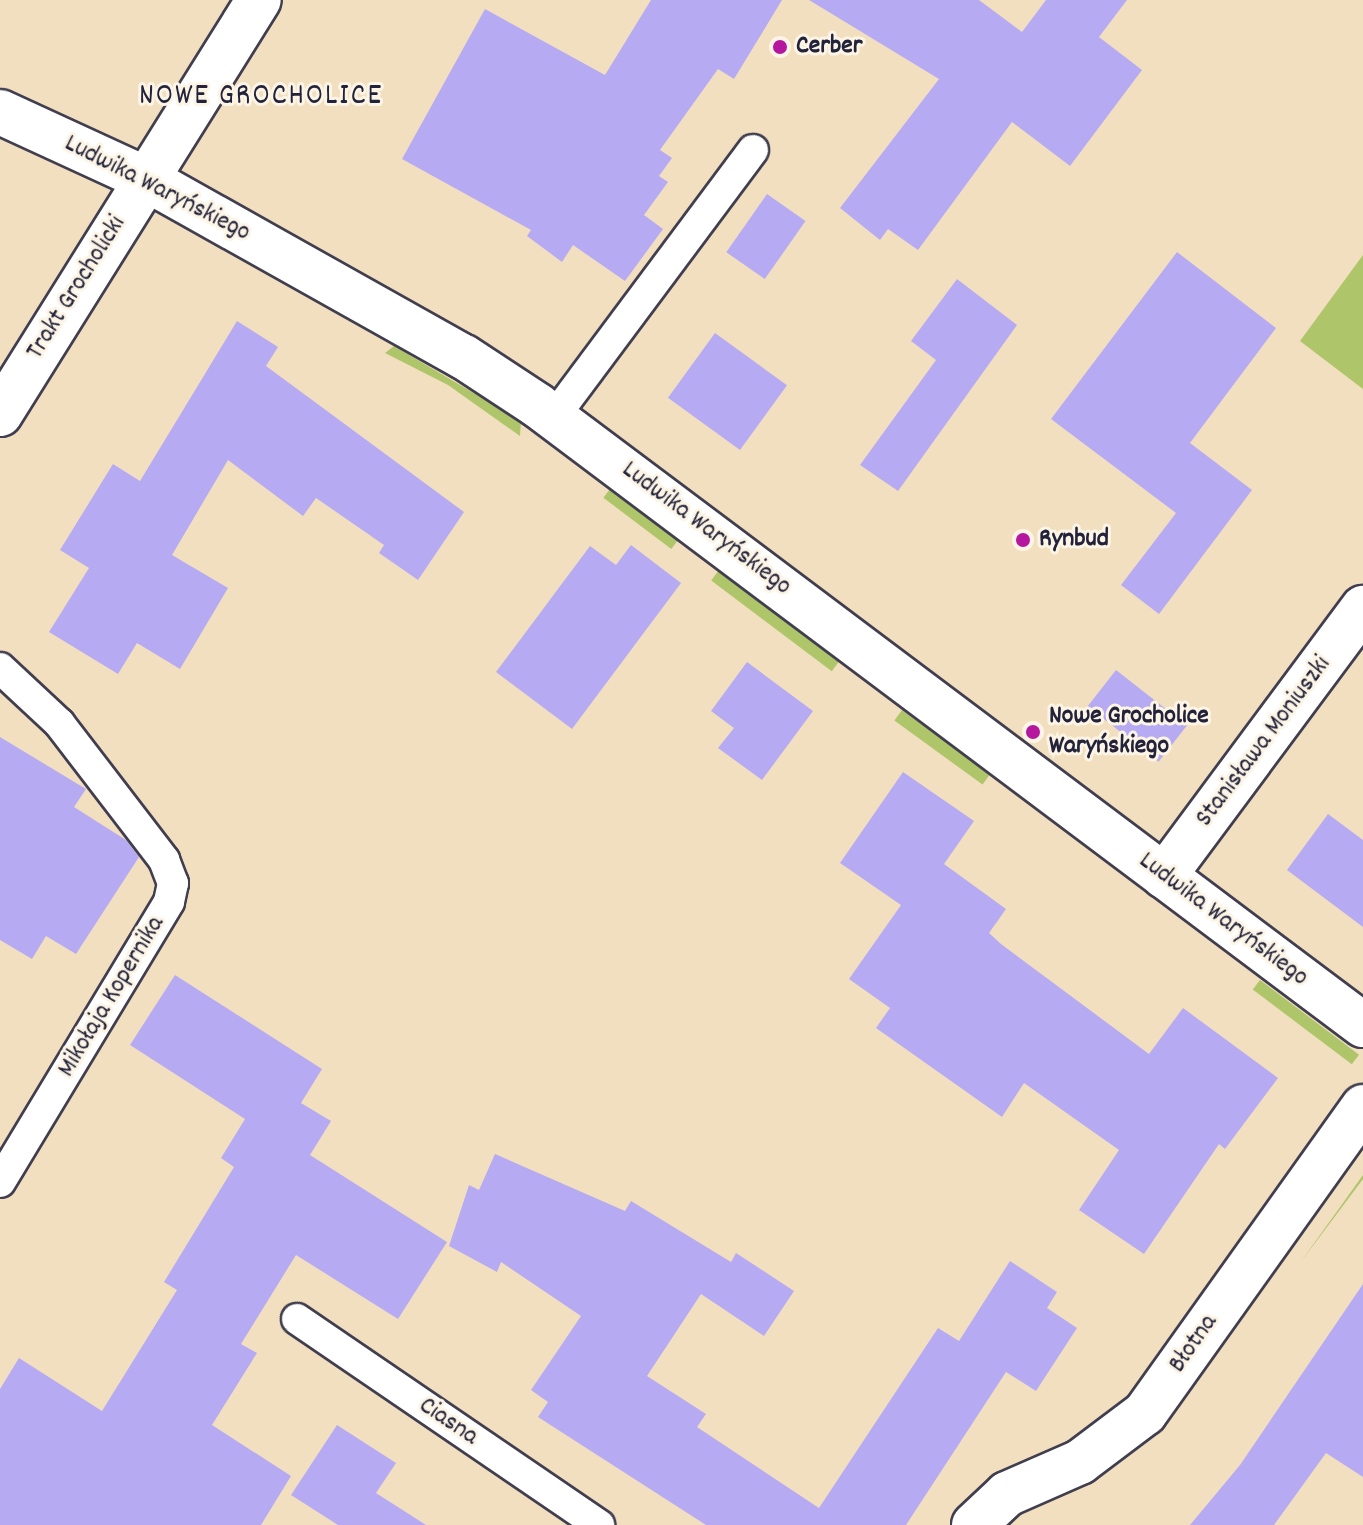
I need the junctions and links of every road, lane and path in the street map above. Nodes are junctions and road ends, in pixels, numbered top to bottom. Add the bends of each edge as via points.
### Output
1 (259, 0) edge
2 (0, 112) edge
3 (753, 150) dead end
4 (148, 180) junction
5 (0, 414) edge
6 (554, 417) junction
7 (1363, 608) edge
8 (0, 668) edge
9 (1164, 876) junction
10 (1363, 1025) edge
11 (1363, 1107) edge
12 (0, 1182) edge
13 (297, 1319) dead end
14 (599, 1525) edge
15 (974, 1525) edge

1 - 4 street, Trakt Grocholicki
2 - 4 street, Ludwika Waryńskiego
3 - 6 lane
4 - 5 street, Trakt Grocholicki via 106,238
4 - 6 street, Ludwika Waryńskiego via 452,349
6 - 9 street, Ludwika Waryńskiego
7 - 9 street, Stanisława Moniuszki
8 - 12 lane, Mikołaja Kopernika via 59,723 164,860 173,883 169,902
9 - 10 street, Ludwika Waryńskiego
11 - 15 street, Błotna via 1145,1413 1080,1462 1007,1494
13 - 14 lane, Ciasna

